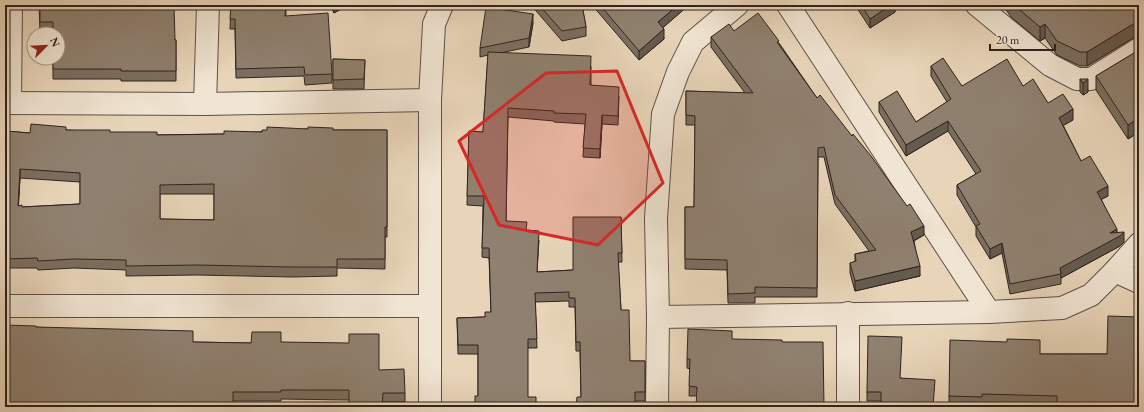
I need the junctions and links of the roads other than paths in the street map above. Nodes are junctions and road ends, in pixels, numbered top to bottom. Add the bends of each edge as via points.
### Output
1 (11, 5) edge
2 (208, 5) edge
3 (442, 5) edge
4 (737, 5) edge
5 (788, 5) edge
6 (977, 5) edge
7 (1139, 49) edge
8 (430, 100) junction
9 (8, 103) edge
10 (205, 104) junction
11 (1139, 244) edge
12 (1115, 271) junction
13 (1139, 282) edge
14 (5, 306) edge
15 (430, 306) junction
16 (989, 312) junction
17 (848, 313) junction
18 (658, 317) junction
19 (430, 407) edge
20 (657, 407) edge
21 (848, 407) edge

1 - 9 street
2 - 10 street
3 - 8 street via 434,24
4 - 18 street via 693,42 678,72 663,114 656,218
5 - 16 street
6 - 7 street via 1050,65 1077,78 1091,79
8 - 10 street
8 - 15 street
9 - 10 street
11 - 12 street
12 - 13 street
12 - 16 street via 1091,295 1062,308
14 - 15 street
15 - 19 street
16 - 17 street
17 - 18 street
17 - 21 street
18 - 20 street

